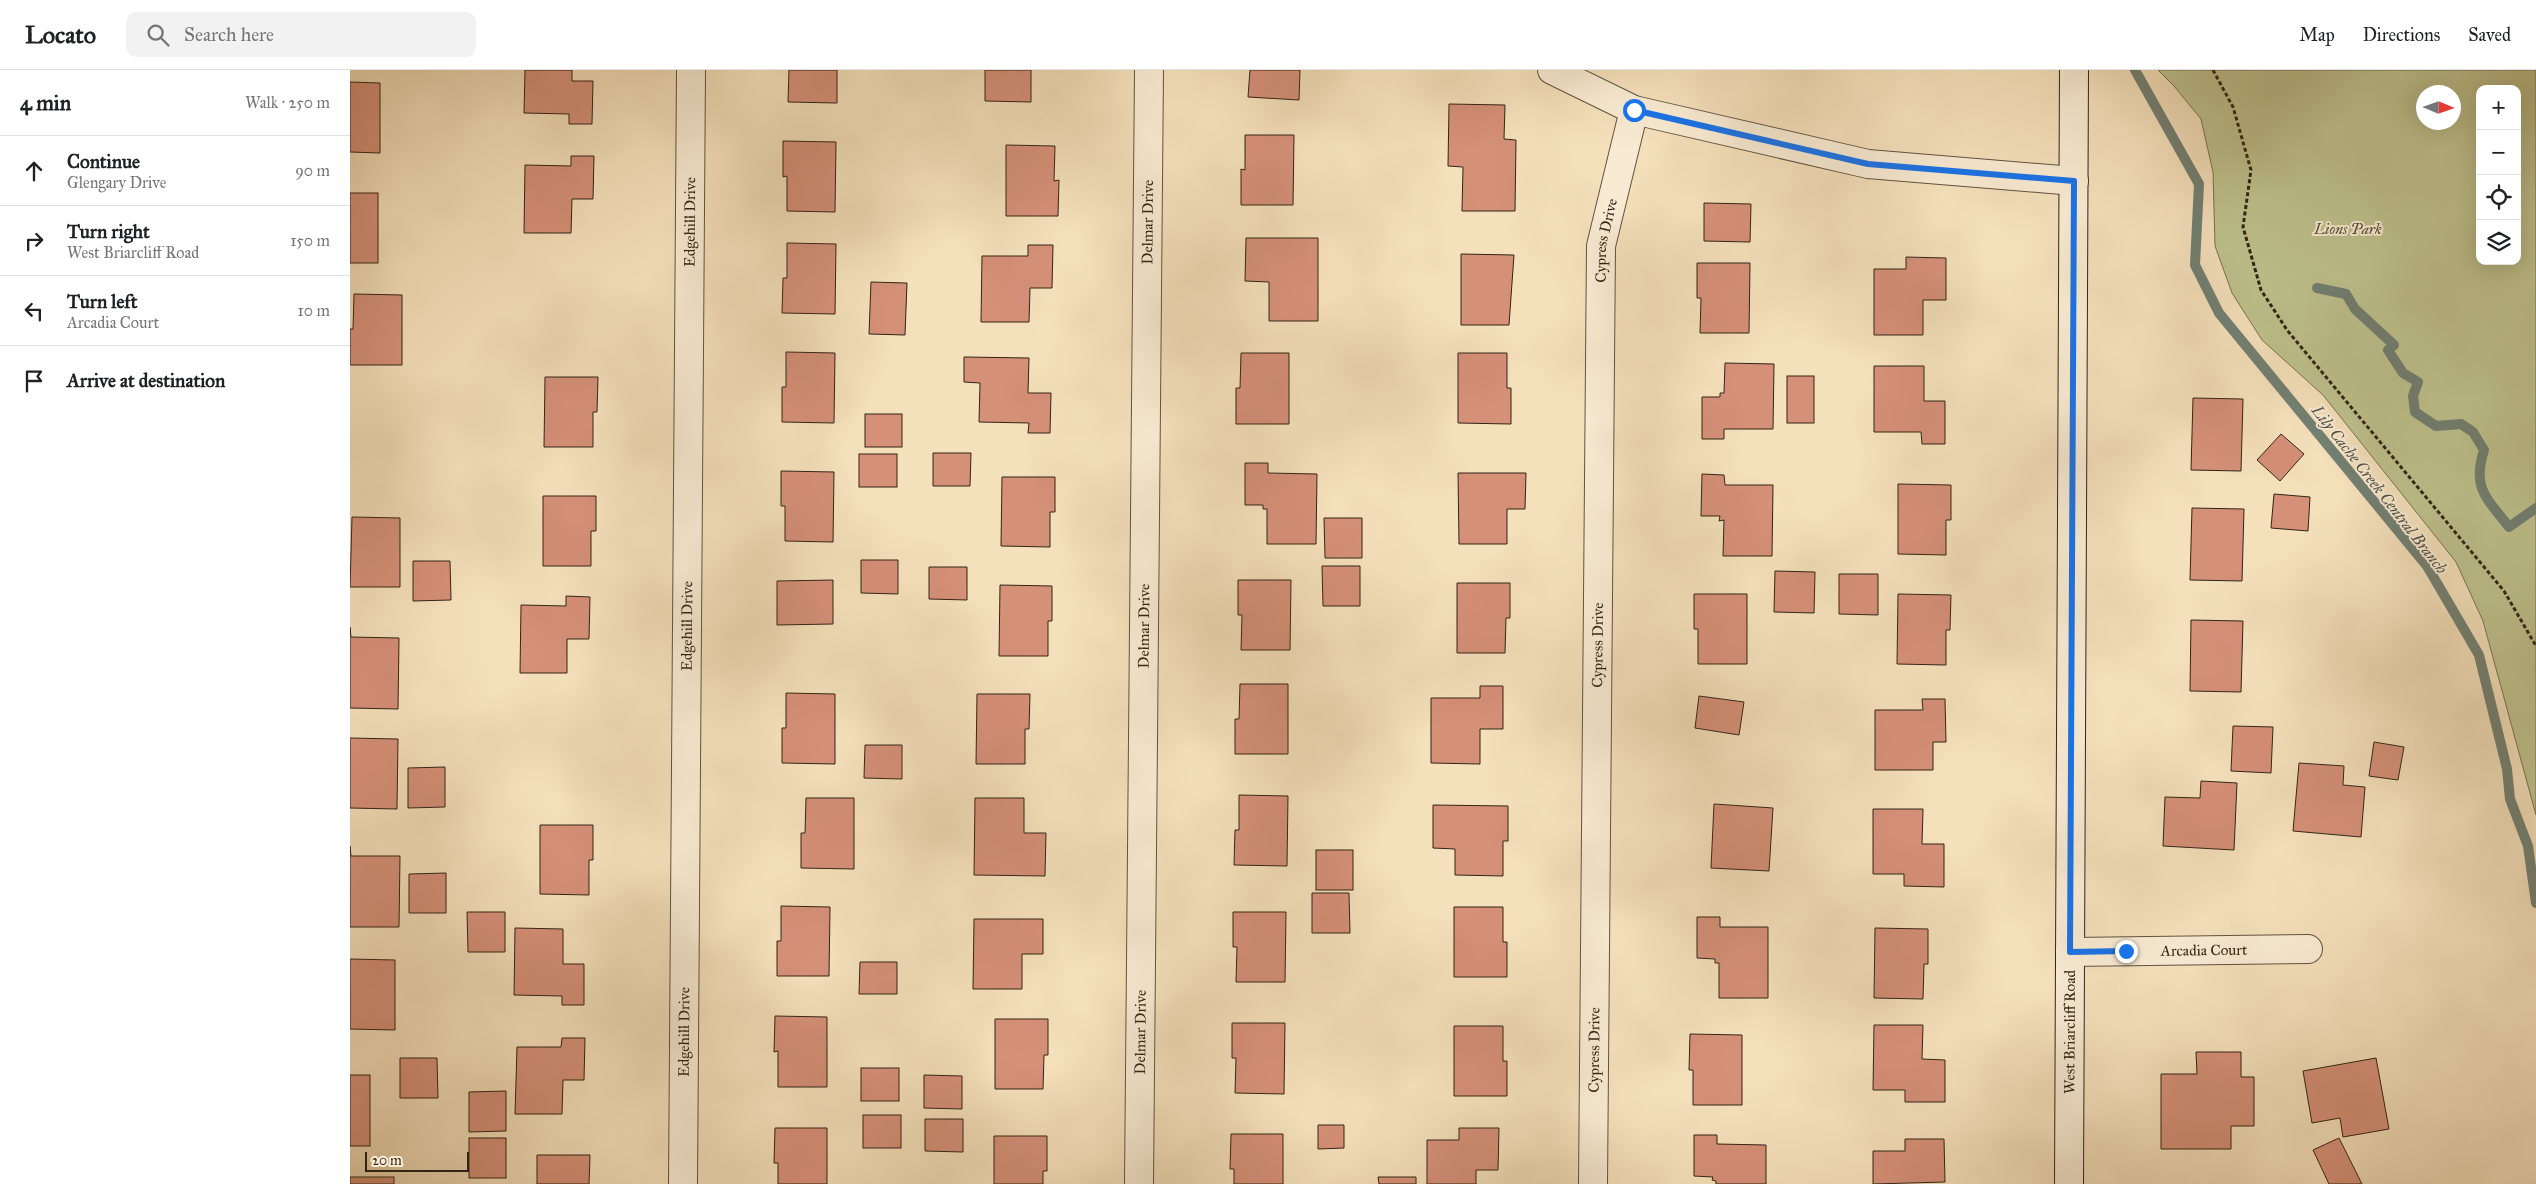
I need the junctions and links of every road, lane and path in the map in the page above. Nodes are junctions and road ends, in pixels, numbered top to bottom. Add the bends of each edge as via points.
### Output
1 (691, 70) edge
2 (1149, 70) edge
3 (1552, 70) edge
4 (2074, 70) edge
5 (2213, 70) edge
6 (1634, 110) junction
7 (2074, 181) junction
8 (2536, 646) edge
9 (2308, 949) dead end
10 (2070, 952) junction
11 (682, 1184) edge
12 (1139, 1184) edge
13 (1593, 1184) edge
14 (2069, 1184) edge

1 - 11 street, Edgehill Drive
2 - 12 street, Delmar Drive
3 - 6 street
4 - 7 street, West Briarcliff Road
5 - 8 path via 2233,107 2251,170 2243,227 2261,290 2287,330 2504,591
6 - 7 street via 1868,164
6 - 13 street, Cypress Drive via 1601,246
7 - 10 street, West Briarcliff Road
9 - 10 street, Arcadia Court
10 - 14 street, West Briarcliff Road

